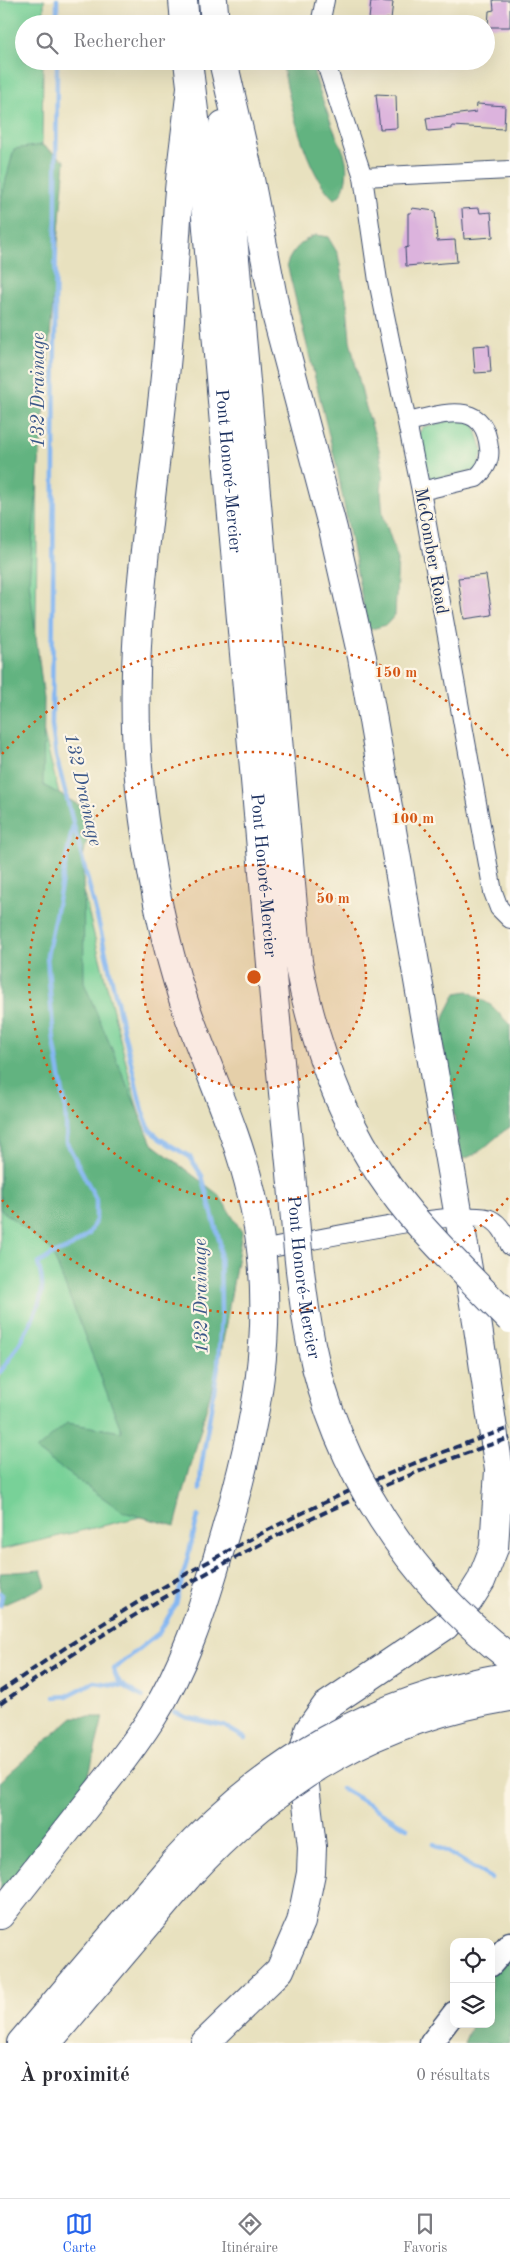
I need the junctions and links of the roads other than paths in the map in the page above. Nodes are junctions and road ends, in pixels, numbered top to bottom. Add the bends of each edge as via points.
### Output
1 (182, 0) edge
2 (213, 0) edge
3 (325, 0) edge
4 (184, 15) edge
5 (214, 15) edge
6 (322, 15) edge
7 (219, 70) edge
8 (225, 70) edge
9 (328, 70) edge
10 (190, 74) edge
11 (510, 170) edge
12 (363, 177) junction
13 (407, 422) junction
14 (421, 491) junction
15 (510, 920) edge
16 (458, 1217) junction
17 (510, 1246) edge
18 (261, 1250) junction
19 (510, 1319) edge
20 (510, 1658) edge
21 (510, 1676) edge
22 (510, 1697) edge
23 (181, 1869) junction
24 (0, 1915) edge
25 (510, 1944) edge
26 (495, 1961) edge
27 (450, 2018) edge
28 (21, 2043) edge
29 (47, 2043) edge
30 (205, 2043) edge
31 (431, 2043) edge

1 - 4 highway
2 - 5 highway
3 - 6 street
7 - 19 highway, Pont Honoré-Mercier, bridge via 298,962 321,1056 347,1117 376,1168 411,1215
8 - 16 highway via 277,318 333,529 362,657
9 - 12 street, McComber Road
10 - 18 highway via 164,384 140,590 136,694 138,756 147,830 168,942 184,1002 242,1160
10 - 20 highway, Pont Honoré-Mercier, bridge via 204,194 271,964 303,1290 312,1345 327,1401 347,1454 393,1537 444,1599
11 - 12 street
12 - 13 street, McComber Road via 378,281
13 - 14 street, McComber Road
13 - 14 street via 452,413 466,414 482,424 488,441 489,459 476,478
14 - 15 street, McComber Road via 493,892 499,908
16 - 17 street via 490,1219 503,1230
16 - 18 street
16 - 30 highway via 499,1470 494,1548 473,1594 445,1626 326,1706 315,1718 304,1742 302,1759 312,1847 308,1889 295,1938 280,1970
18 - 24 highway via 265,1286 264,1352 256,1409 224,1536 190,1640 163,1700 142,1734
21 - 23 highway, bridge via 454,1687 417,1699 330,1737 282,1766 206,1828
22 - 23 highway, bridge via 439,1712 338,1754 261,1806 224,1839
23 - 28 highway
23 - 29 highway
25 - 26 street
27 - 31 street

